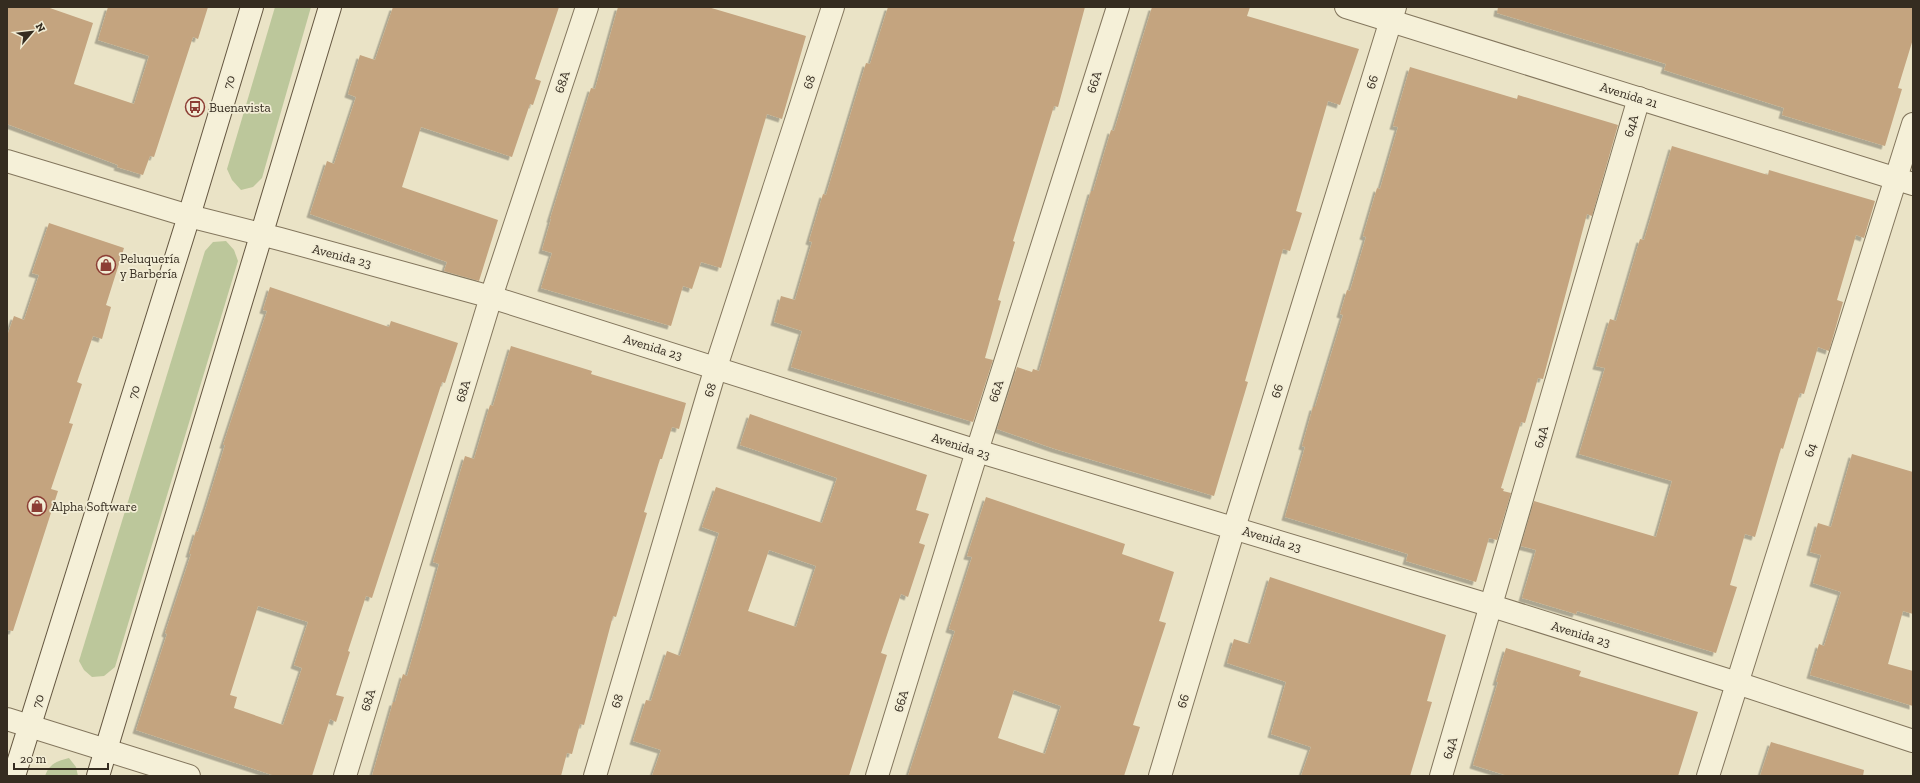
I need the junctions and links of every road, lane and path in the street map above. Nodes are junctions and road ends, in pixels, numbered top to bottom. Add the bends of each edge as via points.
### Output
1 (252, 7) edge
2 (330, 7) edge
3 (587, 7) edge
4 (833, 7) edge
5 (1118, 7) edge
6 (1346, 7) edge
7 (1393, 14) edge
8 (1639, 98) junction
9 (1913, 124) edge
10 (7, 161) edge
11 (1904, 181) edge
12 (189, 216) junction
13 (262, 234) junction
14 (492, 297) junction
15 (716, 367) junction
16 (978, 451) junction
17 (1234, 528) junction
18 (1492, 606) junction
19 (1737, 683) junction
20 (7, 718) edge
21 (30, 725) junction
22 (1913, 740) edge
23 (105, 751) junction
24 (14, 776) edge
25 (98, 776) edge
26 (190, 776) edge
27 (345, 776) edge
28 (595, 776) edge
29 (877, 776) edge
30 (1160, 776) edge
31 (1441, 776) edge
32 (1708, 776) edge

1 - 12 street, 70
2 - 13 street
3 - 14 street, 68A
4 - 15 street, 68
5 - 16 street, 66A
6 - 7 street, Avenida 21
7 - 8 street, Avenida 21
7 - 17 street, 66
8 - 11 street, Avenida 21
8 - 18 street, 64A
9 - 11 street, 64
10 - 12 street, Avenida 23
11 - 19 street, 64
12 - 13 street, Avenida 23
12 - 21 street, 70
13 - 14 street, Avenida 23
13 - 23 street
14 - 15 street, Avenida 23
14 - 27 street, 68A
15 - 16 street, Avenida 23
15 - 28 street, 68
16 - 17 street, Avenida 23
16 - 29 street, 66A
17 - 18 street, Avenida 23
17 - 30 street, 66
18 - 19 street, Avenida 23
18 - 31 street, 64A
19 - 22 street, Avenida 23
19 - 32 street, 64
20 - 21 street
21 - 23 street
21 - 24 street, 70
23 - 25 street
23 - 26 street

